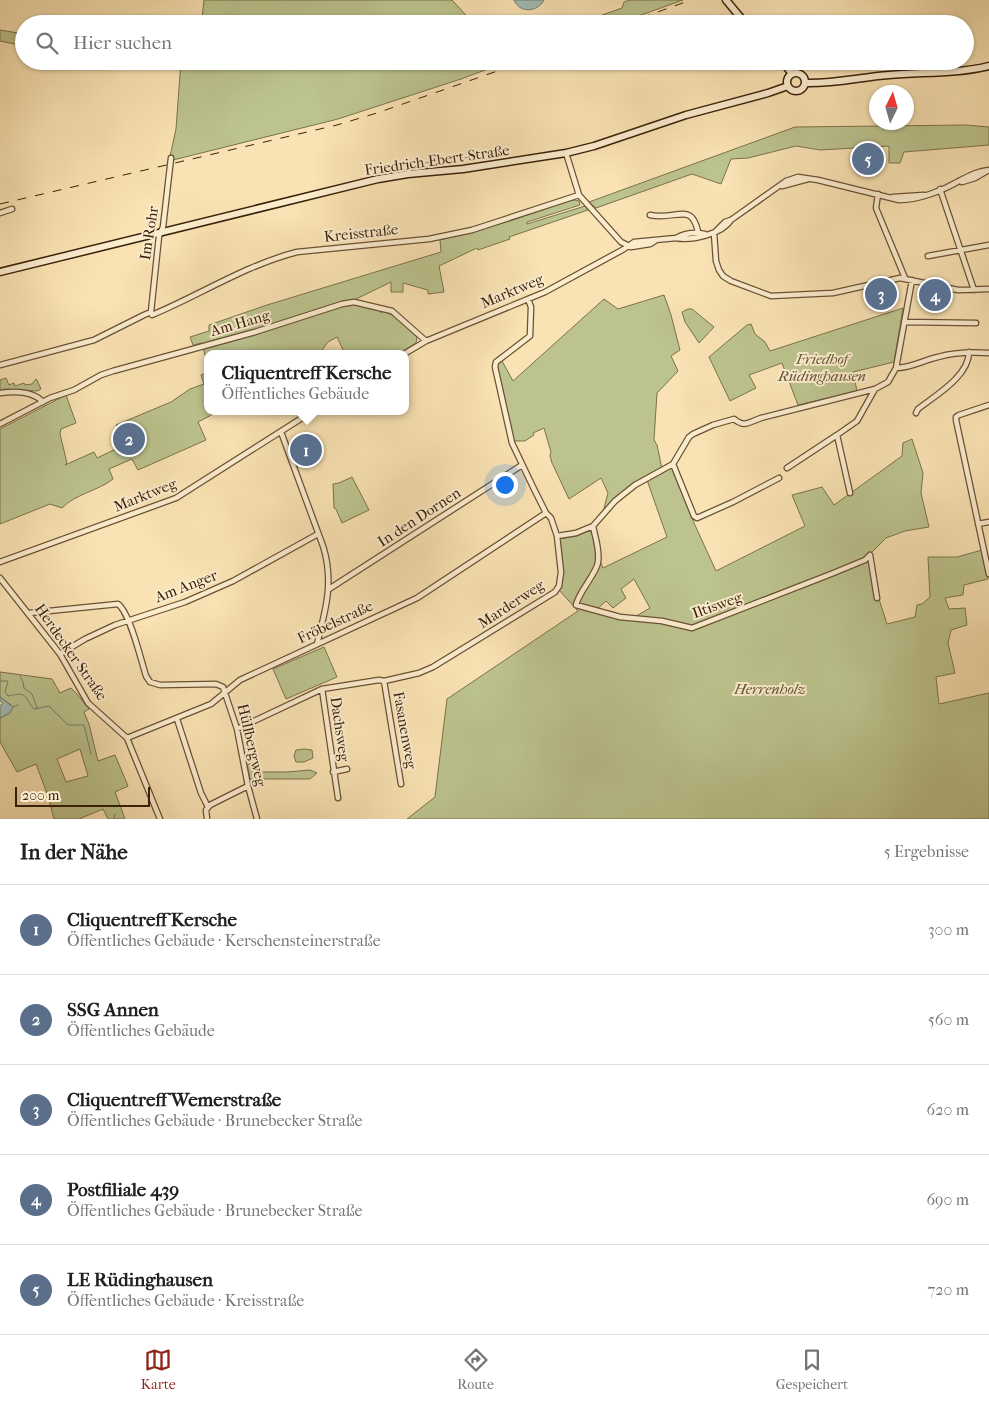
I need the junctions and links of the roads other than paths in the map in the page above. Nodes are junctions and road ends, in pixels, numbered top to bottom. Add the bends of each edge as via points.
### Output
1 (726, 0) edge
2 (738, 15) edge
3 (989, 66) edge
4 (974, 69) edge
5 (789, 70) edge
6 (967, 70) edge
7 (792, 74) junction
8 (805, 83) junction
9 (788, 86) junction
10 (566, 153) junction
11 (171, 158) dead end
12 (989, 170) edge
13 (940, 189) junction
14 (878, 194) junction
15 (579, 195) junction
16 (12, 209) dead end
17 (0, 213) edge
18 (650, 215) dead end
19 (714, 232) junction
20 (161, 233) junction
21 (699, 235) junction
22 (989, 245) edge
23 (627, 246) junction
24 (961, 250) junction
25 (928, 256) dead end
26 (0, 272) edge
27 (905, 278) junction
28 (912, 280) junction
29 (989, 289) edge
30 (974, 290) junction
31 (528, 300) junction
32 (150, 312) junction
33 (904, 322) junction
34 (976, 323) dead end
35 (426, 341) junction
36 (409, 351) edge
37 (969, 352) junction
38 (989, 353) edge
39 (0, 364) edge
40 (896, 368) junction
41 (875, 389) junction
42 (0, 393) edge
43 (42, 402) junction
44 (989, 405) edge
45 (916, 414) dead end
46 (307, 415) edge
47 (0, 424) edge
48 (281, 432) junction
49 (837, 435) junction
50 (673, 464) junction
51 (522, 465) junction
52 (787, 468) dead end
53 (779, 478) dead end
54 (850, 493) dead end
55 (546, 512) junction
56 (989, 522) edge
57 (978, 524) junction
58 (593, 526) junction
59 (318, 534) junction
60 (557, 536) junction
61 (0, 562) edge
62 (989, 574) edge
63 (0, 578) edge
64 (329, 589) junction
65 (877, 598) dead end
66 (29, 613) junction
67 (128, 620) junction
68 (318, 644) junction
69 (60, 654) junction
70 (384, 681) junction
71 (322, 689) junction
72 (226, 693) junction
73 (177, 719) junction
74 (237, 729) junction
75 (127, 738) junction
76 (347, 769) dead end
77 (333, 772) junction
78 (401, 784) dead end
79 (248, 786) junction
80 (338, 798) dead end
81 (208, 807) junction
82 (160, 819) edge
83 (207, 819) edge
84 (257, 819) edge

1 - 2 street
3 - 4 street, Friedrich-Ebert-Straße
5 - 7 street
6 - 8 street, Friedrich-Ebert-Straße
7 - 8 street via 800,74
7 - 9 street via 788,78
8 - 9 street, Friedrich-Ebert-Straße via 798,91
9 - 10 street, Friedrich-Ebert-Straße
10 - 15 street
10 - 20 street, Friedrich-Ebert-Straße via 378,179
11 - 20 street, Im Rohr
12 - 13 street via 974,173
13 - 14 street via 924,195 892,197
13 - 24 street
14 - 19 street via 809,178 793,178
14 - 27 street via 876,208
15 - 23 street
15 - 32 street, Kreisstraße via 472,230 430,239 282,256 152,315
16 - 17 street
18 - 21 street via 689,215 697,223
19 - 21 street
19 - 27 street via 716,261 723,276 771,296 833,293
20 - 26 street, Friedrich-Ebert-Straße
20 - 32 street, Im Rohr
21 - 23 street via 683,240 634,242
22 - 24 street
23 - 31 street, Marktweg
24 - 25 street
24 - 30 street
27 - 28 street
28 - 30 street via 958,290
28 - 33 street
29 - 30 street
31 - 35 street, Marktweg
31 - 51 street, Marderweg via 531,307 530,336 496,362 495,367 512,443
32 - 39 street, Kreisstraße via 90,341
33 - 34 street
33 - 40 street
35 - 36 street, Marktweg
35 - 43 street, Am Hang via 392,311 354,302 113,371
37 - 38 street
37 - 40 street via 948,354 906,368
37 - 45 street via 966,366 959,376
40 - 41 street via 888,382
41 - 49 street via 857,421
41 - 50 street via 744,424 735,417 713,425 693,434
42 - 43 street via 35,395
43 - 47 street, Am Hang
44 - 57 street via 959,415 956,420
46 - 48 street, Marktweg
48 - 59 street
48 - 61 street, Marktweg via 176,498
49 - 52 street
49 - 54 street
50 - 53 street via 696,518
50 - 58 street via 635,485 615,501
51 - 55 street, Marderweg
51 - 64 street, In den Dornen
55 - 60 street, Marderweg
55 - 68 street, Fröbelstraße via 417,598
56 - 57 street
57 - 62 street
58 - 60 street via 576,534
58 - 65 street, Iltisweg via 598,564 576,605 620,617 692,628 832,574 870,555
59 - 64 street via 328,565
59 - 67 street, Am Anger via 211,591
60 - 70 street, Marderweg via 561,572 559,586 554,592 433,668
63 - 66 street, Herdecker Straße
64 - 68 street
66 - 67 street, Hüllbergweg via 116,603
66 - 69 street, Herdecker Straße
67 - 69 street, Am Anger via 100,631
67 - 72 street, Hüllbergweg via 150,682 160,685 216,684
68 - 72 street, Fröbelstraße via 240,680
69 - 75 street, Herdecker Straße via 88,703
70 - 71 street, Marderweg
70 - 78 street, Fasanenweg
71 - 74 street, Marderweg
71 - 77 street, Dachsweg
72 - 73 street, Fröbelstraße via 212,704
72 - 74 street, Hüllbergweg
73 - 75 street, Fröbelstraße
73 - 81 street
74 - 79 street, Hüllbergweg
75 - 82 street, Herdecker Straße
76 - 77 street, Dachsweg
77 - 80 street, Dachsweg
79 - 81 street
79 - 84 street, Hüllbergweg
81 - 83 street

